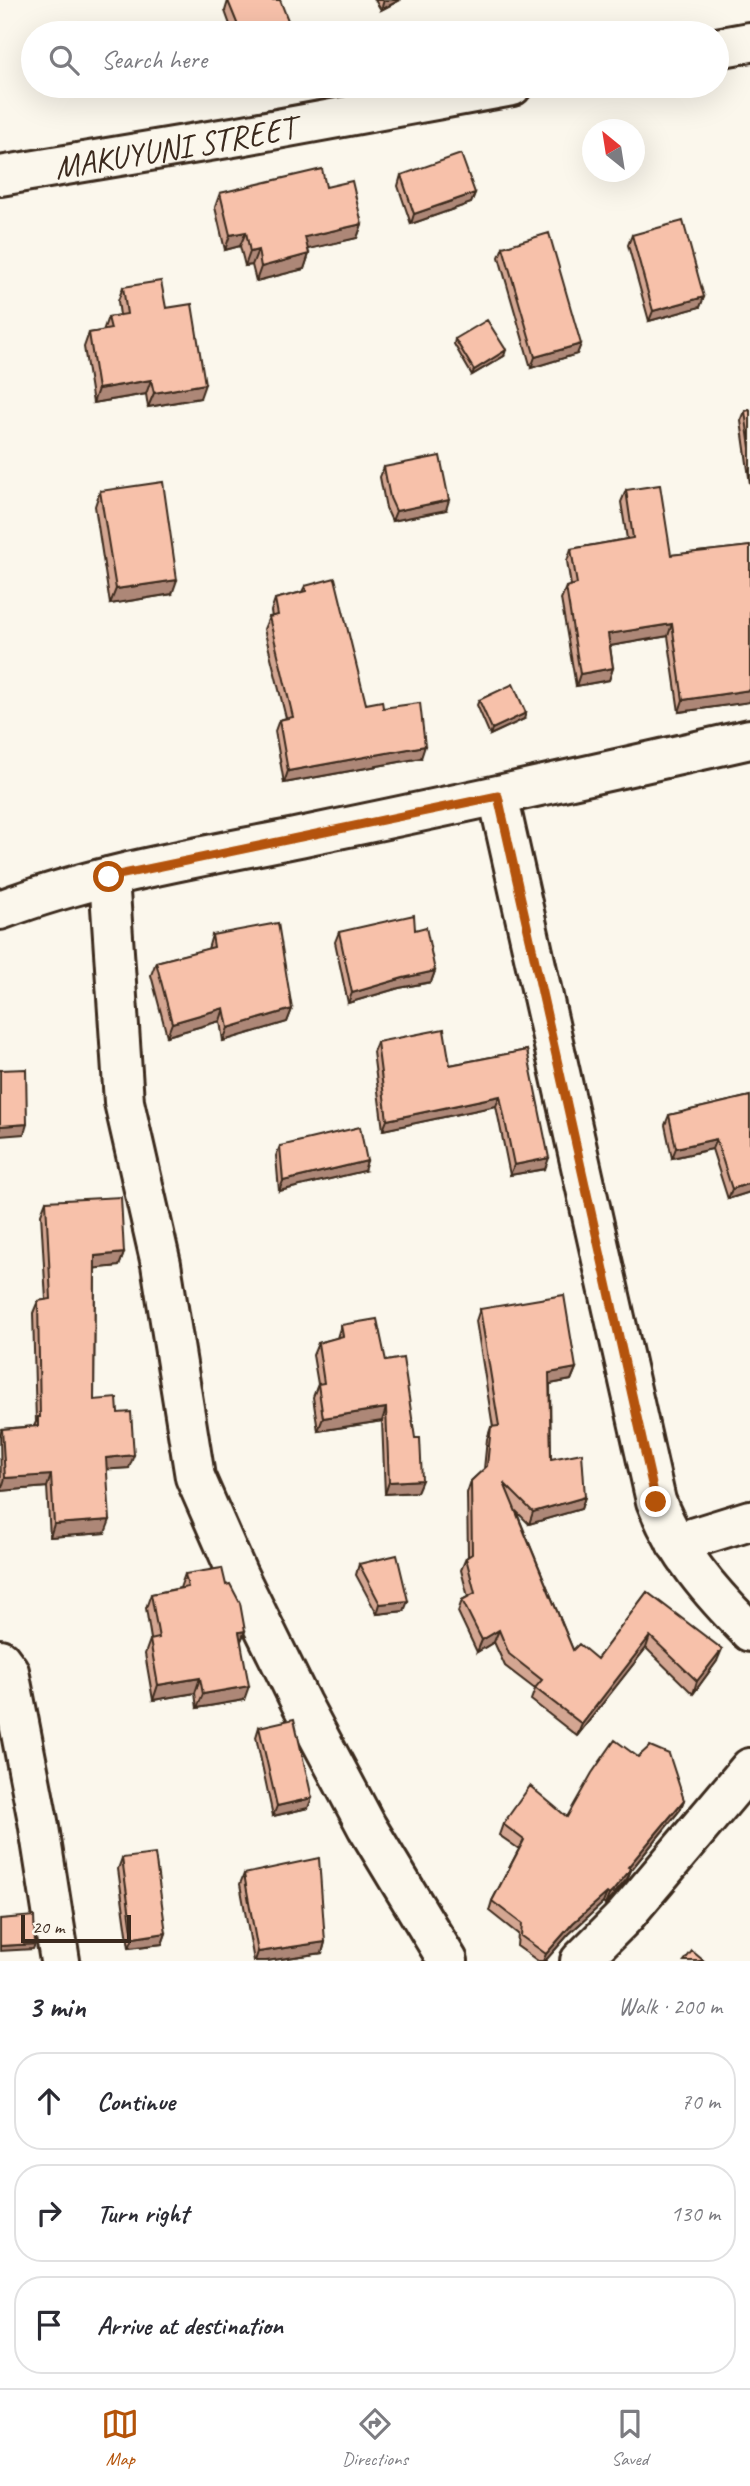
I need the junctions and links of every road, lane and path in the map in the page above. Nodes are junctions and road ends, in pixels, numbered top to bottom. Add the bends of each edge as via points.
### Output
1 (750, 42) edge
2 (729, 46) edge
3 (446, 98) edge
4 (0, 176) edge
5 (750, 738) edge
6 (498, 796) junction
7 (109, 877) junction
8 (0, 910) edge
9 (750, 1520) edge
10 (676, 1543) junction
11 (750, 1632) edge
12 (0, 1660) edge
13 (750, 1768) edge
14 (60, 1961) edge
15 (448, 1961) edge
16 (580, 1961) edge

1 - 2 street
3 - 4 street, MAKUYUNI STREET
5 - 6 street
6 - 7 street
6 - 10 street via 656,1502
7 - 8 street
7 - 15 street via 124,1102 161,1264 195,1477 301,1703 367,1827
9 - 10 street
10 - 11 street via 716,1598
12 - 14 street via 9,1671
13 - 16 street via 625,1916

